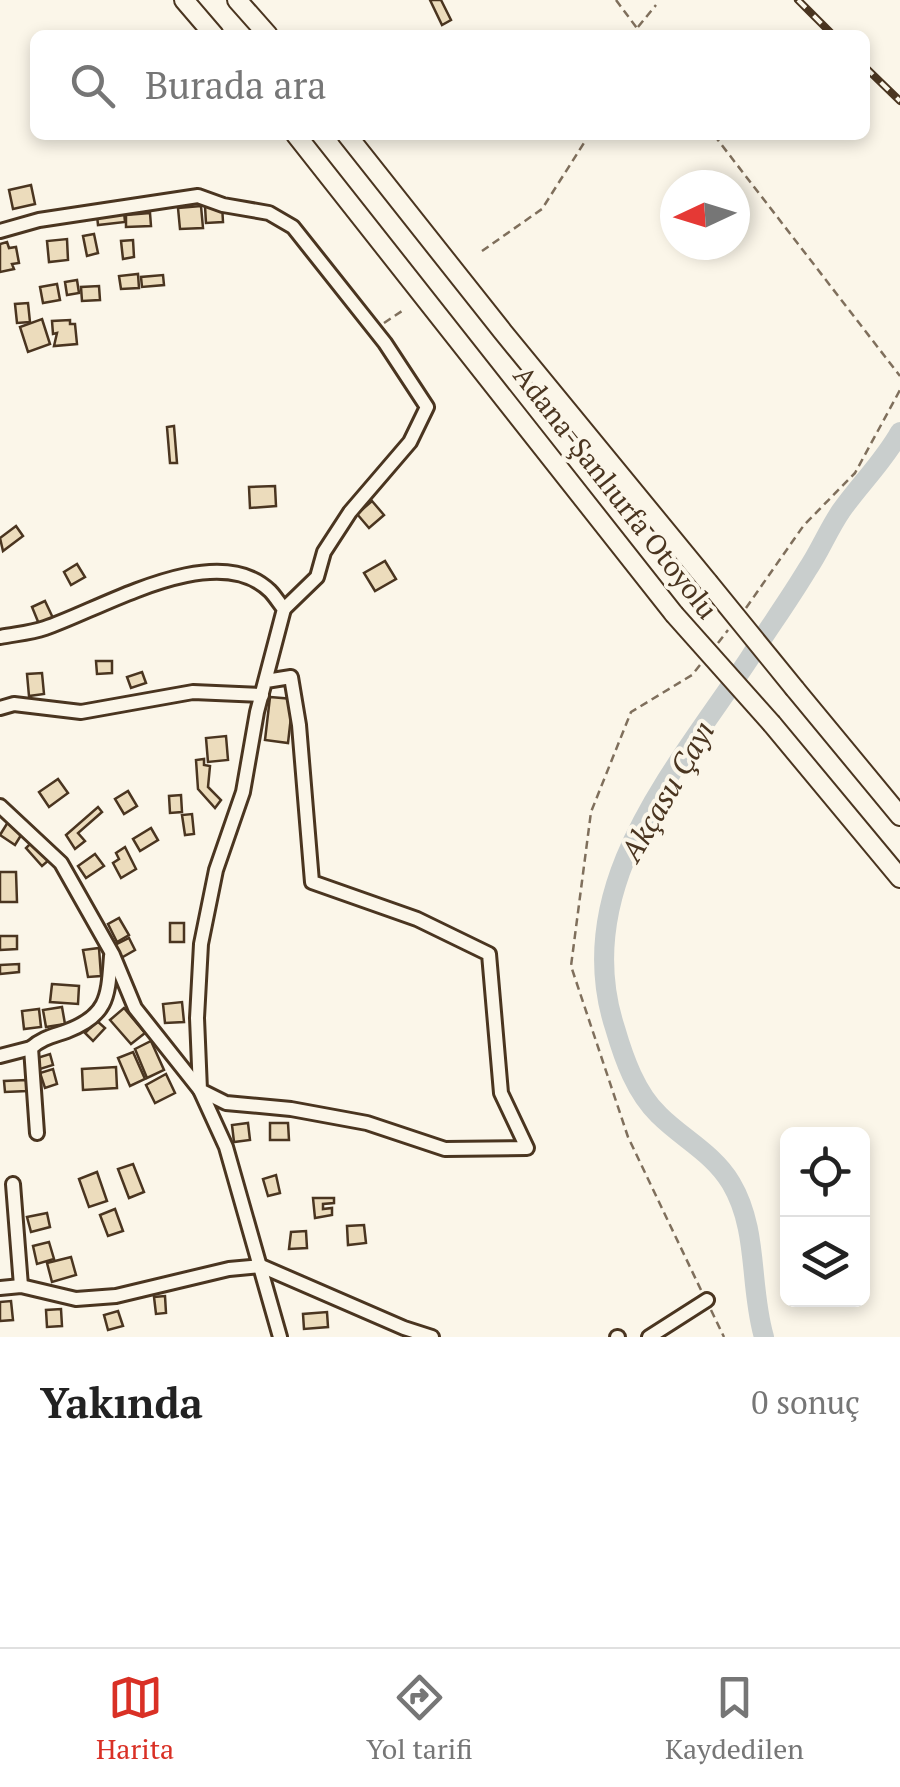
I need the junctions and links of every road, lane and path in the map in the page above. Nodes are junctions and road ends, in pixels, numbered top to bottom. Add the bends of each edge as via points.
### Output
1 (184, 0) edge
2 (237, 0) edge
3 (616, 0) edge
4 (656, 5) dead end
5 (637, 28) joint
6 (210, 30) edge
7 (264, 30) edge
8 (300, 140) edge
9 (351, 140) edge
10 (586, 140) edge
11 (718, 140) edge
12 (0, 231) edge
13 (482, 251) dead end
14 (405, 308) dead end
15 (375, 330) junction
16 (900, 376) edge
17 (900, 390) edge
18 (284, 609) junction
19 (744, 610) dead end
20 (734, 623) dead end
21 (0, 637) edge
22 (713, 649) dead end
23 (702, 662) dead end
24 (264, 688) junction
25 (0, 708) edge
26 (1, 811) edge
27 (900, 816) edge
28 (900, 878) edge
29 (112, 953) junction
30 (32, 1048) junction
31 (0, 1056) edge
32 (200, 1090) junction
33 (36, 1134) dead end
34 (12, 1184) dead end
35 (260, 1266) junction
36 (21, 1286) junction
37 (0, 1288) edge
38 (706, 1300) junction
39 (280, 1337) edge
40 (432, 1337) edge
41 (649, 1337) edge
42 (724, 1337) edge

1 - 6 highway
2 - 7 highway
3 - 5 path
4 - 5 path
8 - 28 highway, Adana-Şanlıurfa Otoyolu, bridge via 674,614
9 - 27 highway, Adana-Şanlıurfa Otoyolu, bridge
10 - 13 path via 542,210
11 - 16 path
12 - 15 street via 198,196 269,212 293,227
14 - 15 path
15 - 18 street via 425,415 350,512 324,552 317,577
17 - 19 path via 855,473 804,524
18 - 21 street via 269,589 244,576 200,571 44,629
18 - 24 street
20 - 22 path
23 - 38 path via 631,712 592,812 571,966 628,1136
24 - 25 street via 193,692 81,712
24 - 32 street via 201,944
24 - 32 street via 290,677 312,882 489,954 500,1093 527,1148 445,1148 368,1123 226,1103
26 - 29 street via 62,863
29 - 30 street via 108,998 96,1016
29 - 32 street via 135,1008
30 - 31 street
30 - 33 street
32 - 35 street via 226,1147
34 - 36 street
35 - 36 street via 116,1296 76,1299
35 - 39 street
35 - 40 street
36 - 37 street
38 - 41 street
38 - 42 path

